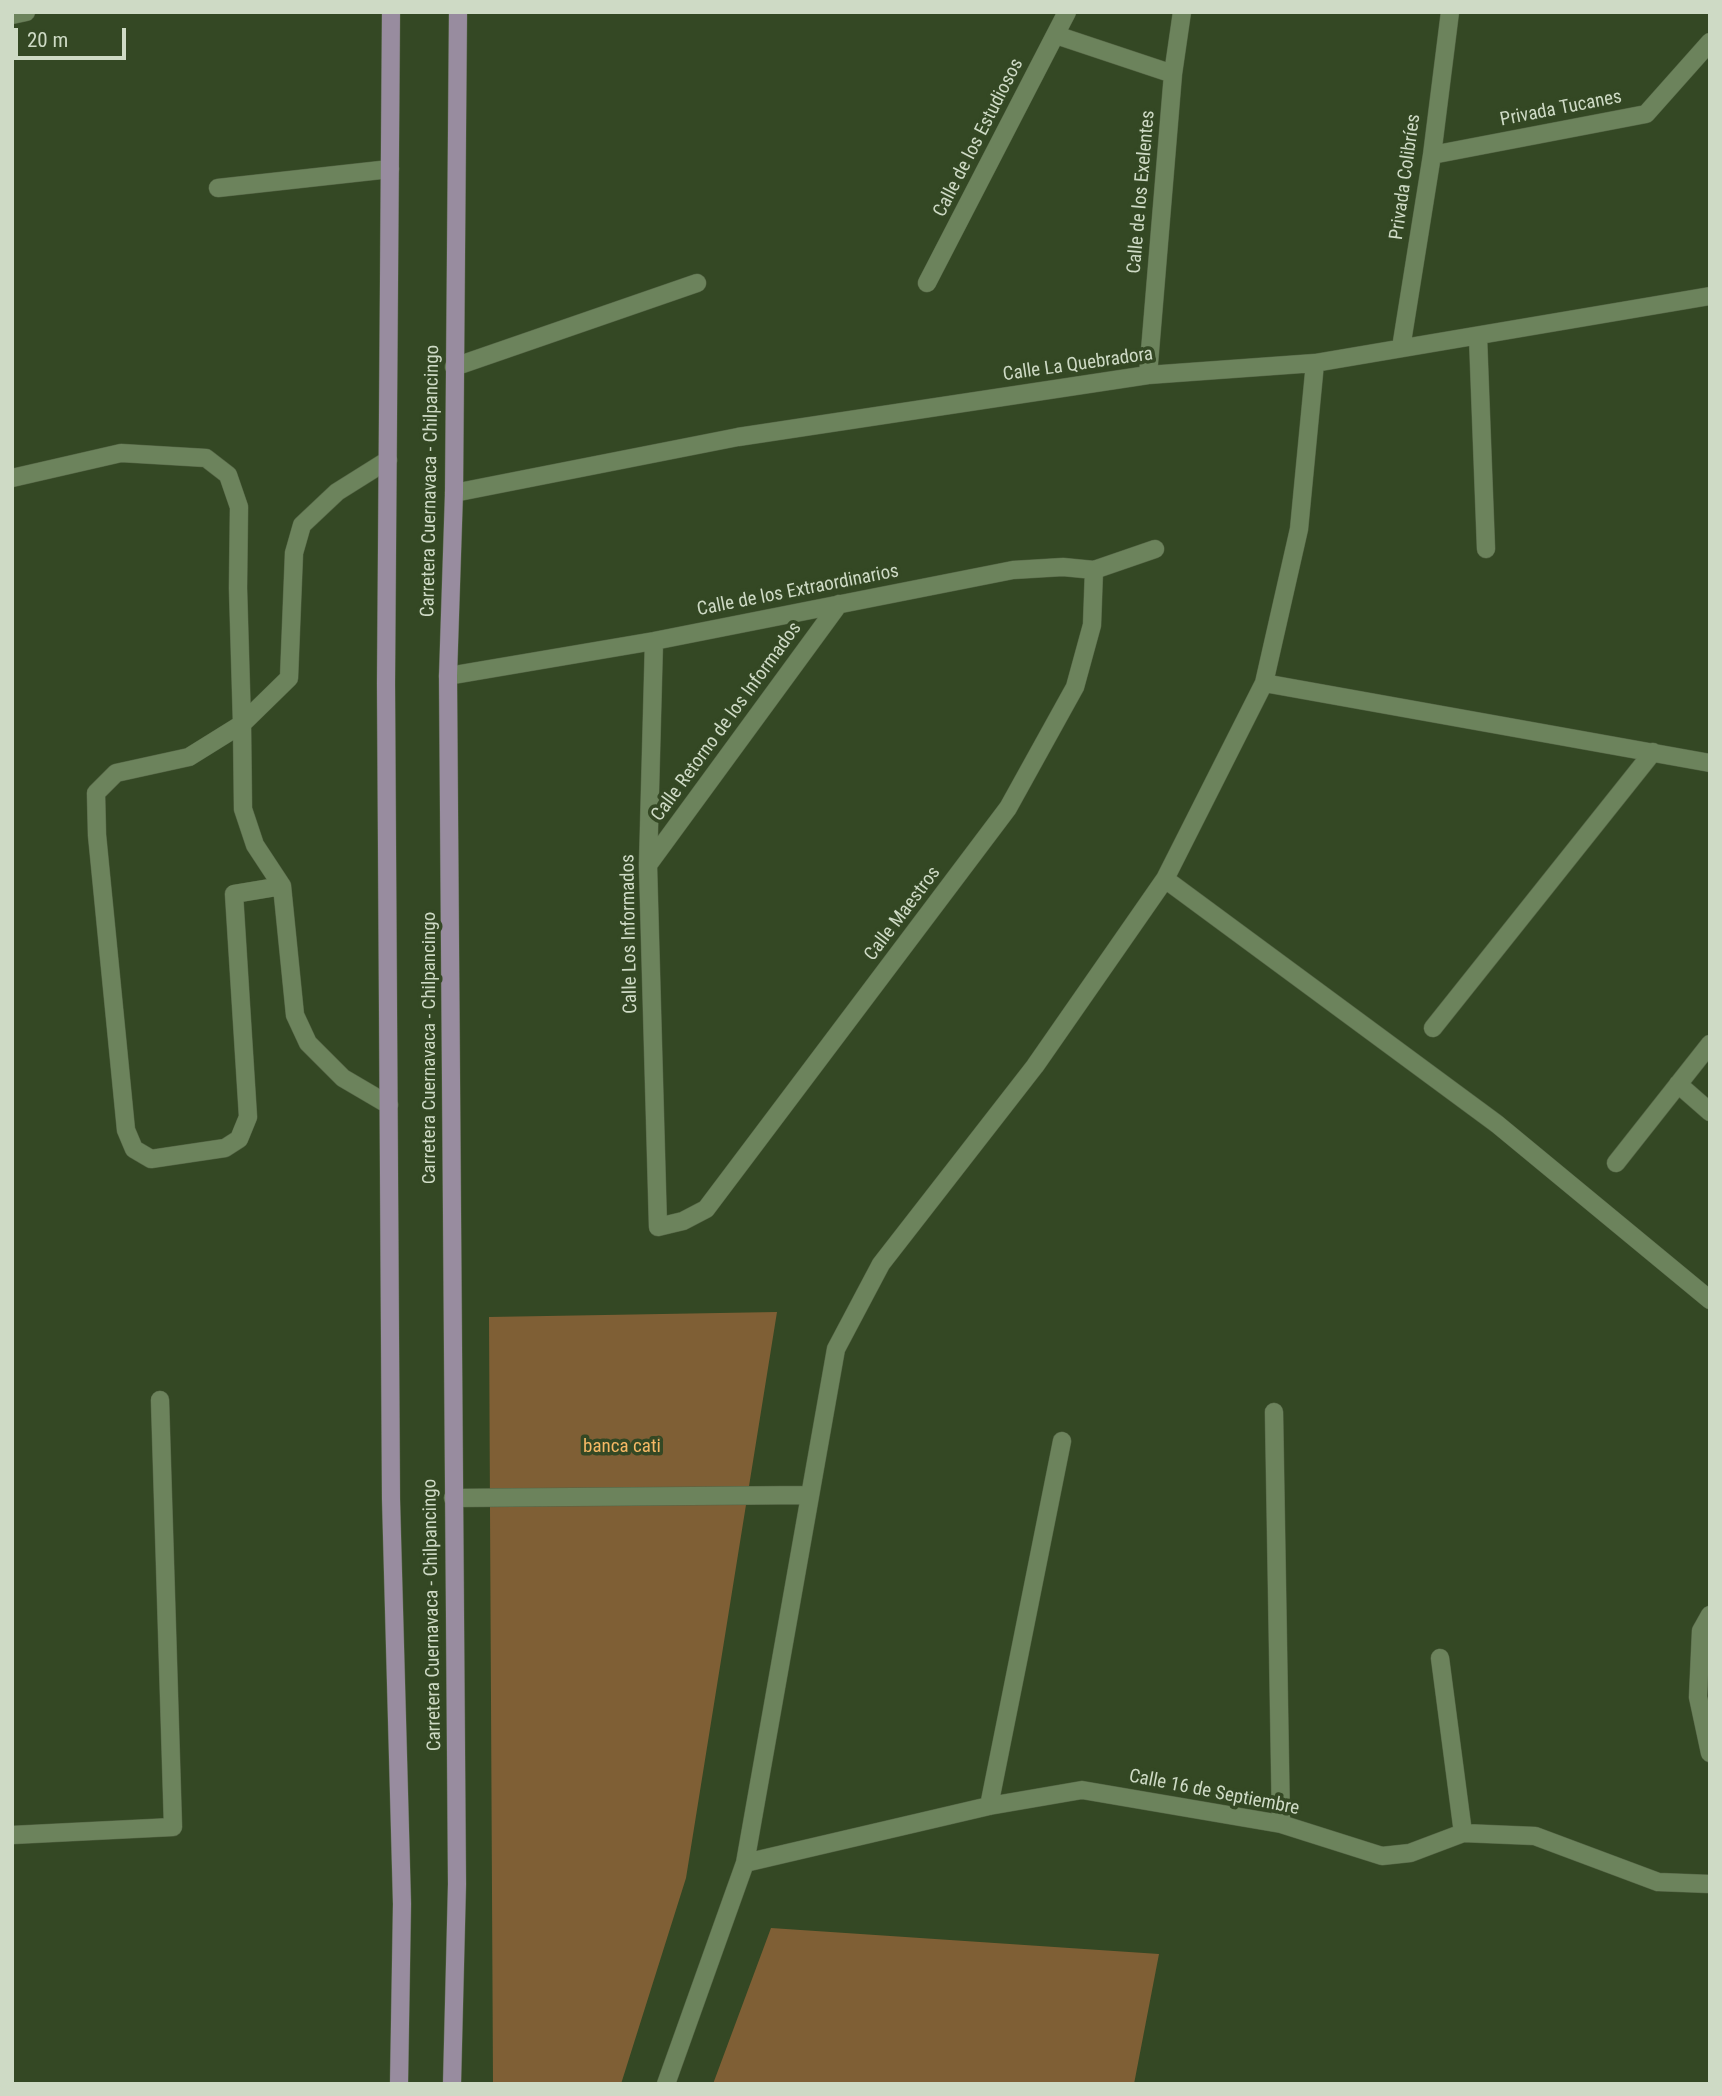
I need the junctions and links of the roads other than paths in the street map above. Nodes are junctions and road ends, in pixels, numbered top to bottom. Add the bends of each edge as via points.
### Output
1 (26, 12) edge
2 (391, 12) edge
3 (458, 12) edge
4 (1067, 12) edge
5 (1182, 12) edge
6 (1450, 12) edge
7 (12, 15) edge
8 (1056, 35) junction
9 (1710, 42) edge
10 (1173, 74) junction
11 (1432, 155) junction
12 (390, 169) junction
13 (218, 188) dead end
14 (697, 283) dead end
15 (927, 283) dead end
16 (1710, 296) edge
17 (1478, 337) junction
18 (1401, 348) junction
19 (1315, 363) junction
20 (454, 367) junction
21 (1148, 375) junction
22 (388, 460) junction
23 (12, 478) edge
24 (454, 493) junction
25 (1155, 549) dead end
26 (1486, 549) dead end
27 (1094, 570) junction
28 (839, 604) junction
29 (654, 641) junction
30 (448, 676) junction
31 (1264, 683) junction
32 (242, 724) junction
33 (1653, 752) junction
34 (1710, 763) edge
35 (648, 865) junction
36 (1166, 879) junction
37 (282, 886) junction
38 (1433, 1028) dead end
39 (1710, 1044) edge
40 (1678, 1084) junction
41 (389, 1105) junction
42 (1710, 1112) edge
43 (1616, 1163) dead end
44 (658, 1227) joint
45 (1710, 1300) edge
46 (160, 1400) dead end
47 (1274, 1412) dead end
48 (1062, 1441) dead end
49 (810, 1495) junction
50 (453, 1498) junction
51 (1710, 1615) edge
52 (1440, 1658) dead end
53 (1710, 1753) edge
54 (989, 1806) junction
55 (1281, 1824) junction
56 (1463, 1833) junction
57 (12, 1835) edge
58 (745, 1863) junction
59 (1710, 1884) edge
60 (398, 2084) edge
61 (452, 2084) edge
62 (666, 2084) edge

1 - 7 street
2 - 12 main road, Carretera Cuernavaca - Chilpancingo
3 - 20 main road, Carretera Cuernavaca - Chilpancingo
4 - 8 street, Calle de los Estudiosos
5 - 10 street, Calle de los Exelentes
6 - 11 street, Privada Colibríes
8 - 10 street
8 - 15 street, Calle de los Estudiosos
9 - 11 street, Privada Tucanes via 1646,114
10 - 21 street, Calle de los Exelentes
11 - 18 street, Privada Colibríes
12 - 13 street
12 - 22 main road, Carretera Cuernavaca - Chilpancingo
14 - 20 street
16 - 17 street, Calle La Quebradora
17 - 18 street, Calle La Quebradora
17 - 26 street
18 - 19 street, Calle La Quebradora
19 - 21 street, Calle La Quebradora
19 - 31 street via 1299,529
20 - 24 main road, Carretera Cuernavaca - Chilpancingo
21 - 24 street, Calle La Quebradora via 738,437
22 - 32 street via 337,492 302,525 294,553 289,678
22 - 41 main road, Carretera Cuernavaca - Chilpancingo
23 - 32 street via 121,453 206,458 228,475 239,507
24 - 30 main road, Carretera Cuernavaca - Chilpancingo
25 - 27 street, Calle de los Extraordinarios
27 - 28 street, Calle de los Extraordinarios via 1013,570
27 - 44 street, Calle Maestros via 1092,625 1075,687 1008,808 706,1209
28 - 29 street, Calle de los Extraordinarios
28 - 35 street, Calle Retorno de los Informados
29 - 30 street, Calle de los Extraordinarios
29 - 35 street, Calle Los Informados
30 - 50 main road, Carretera Cuernavaca - Chilpancingo
31 - 33 street
31 - 36 street
32 - 37 street via 243,809 255,845
32 - 37 street via 189,757 116,773 96,793 126,1130 134,1149 151,1159 225,1148 239,1139 248,1117 234,894
33 - 34 street
33 - 38 street
35 - 44 street, Calle Los Informados
36 - 45 street via 1497,1124
36 - 49 street via 1035,1066 881,1265 836,1349
37 - 41 street via 295,1015 308,1043 343,1078
39 - 40 street
40 - 42 street
40 - 43 street
41 - 60 main road, Carretera Cuernavaca - Chilpancingo via 391,1499 402,1904
46 - 57 street via 173,1828
47 - 55 street
48 - 54 street
49 - 50 street
49 - 58 street
50 - 61 main road, Carretera Cuernavaca - Chilpancingo via 457,1884
51 - 53 street via 1701,1631 1698,1697
52 - 56 street
54 - 55 street, Calle 16 de Septiembre via 1082,1790
54 - 58 street, Calle 16 de Septiembre
55 - 56 street, Calle 16 de Septiembre via 1382,1856 1410,1853
56 - 59 street, Calle 16 de Septiembre via 1535,1836 1658,1882
58 - 62 street

